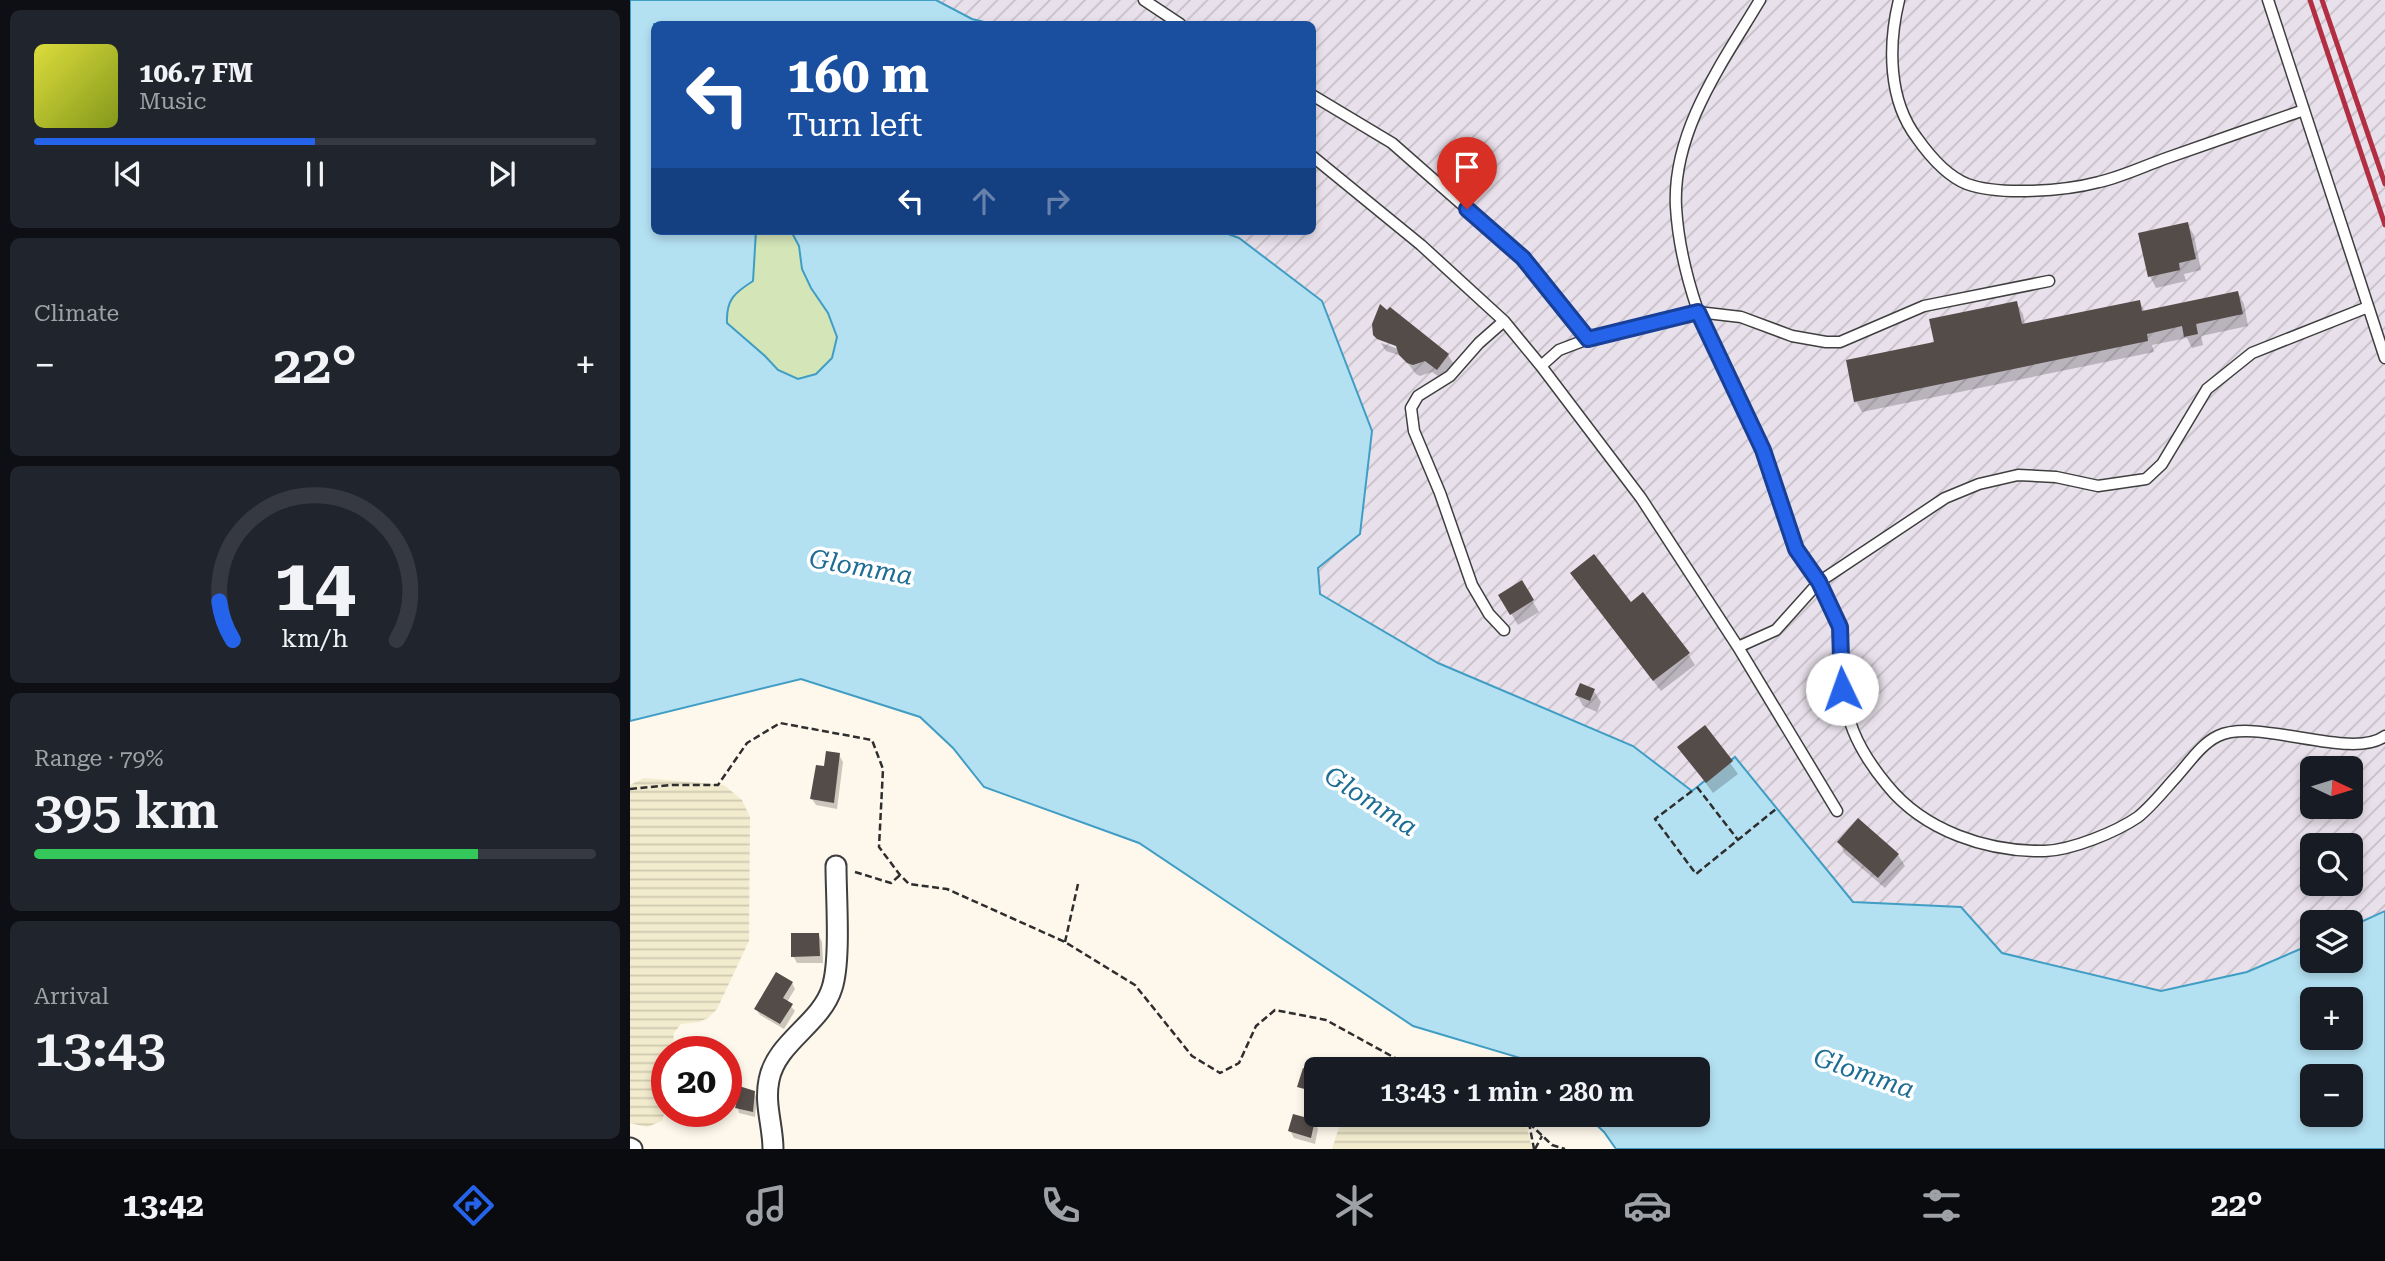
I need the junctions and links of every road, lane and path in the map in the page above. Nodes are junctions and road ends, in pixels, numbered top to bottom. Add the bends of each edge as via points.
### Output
1 (1144, 0) edge
2 (1760, 0) edge
3 (1899, 0) edge
4 (2268, 0) edge
5 (1176, 21) edge
6 (1316, 97) edge
7 (2304, 110) junction
8 (1316, 159) edge
9 (2049, 281) dead end
10 (2368, 307) junction
11 (1698, 312) junction
12 (1504, 321) junction
13 (1588, 339) junction
14 (2385, 359) edge
15 (1541, 366) junction
16 (1819, 582) junction
17 (1504, 630) dead end
18 (1738, 647) junction
19 (2385, 736) edge
20 (1697, 788) dead end
21 (630, 789) edge
22 (1692, 791) dead end
23 (1776, 809) dead end
24 (1837, 811) dead end
25 (1738, 840) junction
26 (836, 866) joint
27 (900, 875) junction
28 (1078, 884) dead end
29 (1065, 942) junction
30 (1393, 1057) edge
31 (1530, 1127) edge
32 (1533, 1127) edge
33 (1542, 1136) junction
34 (773, 1149) edge
35 (1535, 1149) edge
36 (1565, 1149) edge

1 - 5 lane
2 - 11 lane via 1704,93 1679,161 1676,206
3 - 7 lane via 1891,49 1903,115 1939,164 1976,186 2026,191 2098,183
4 - 7 lane
6 - 13 lane via 1392,143 1523,258
7 - 10 lane
8 - 12 lane
9 - 11 lane via 1924,306 1839,342 1792,336 1741,317
10 - 14 lane
10 - 16 lane via 2252,353 2207,389 2162,464 2146,479 2098,486 2018,475 1979,484 1945,498
11 - 13 lane
11 - 16 lane via 1763,450 1796,549
12 - 15 lane
12 - 17 lane via 1450,376 1418,396 1411,408 1414,432 1472,585
13 - 15 lane via 1559,350
15 - 18 lane via 1641,498
16 - 18 lane via 1776,630
16 - 19 lane via 1840,627 1844,710 1858,746 1887,786 1914,812 1943,830 1999,847 2049,851 2100,836 2138,816 2218,736 2265,733 2344,743
18 - 24 lane
20 - 25 path
21 - 27 path via 718,785 747,743 780,723 872,740 883,769 879,847
22 - 25 path via 1655,819 1696,874
23 - 25 path
26 - 27 path via 891,883
26 - 34 street via 832,989 821,1009 779,1056 769,1078
27 - 29 path via 909,884 947,889
28 - 29 path
29 - 30 path via 1135,985 1192,1056 1220,1073 1239,1063 1256,1026 1275,1010 1325,1020
31 - 35 path
32 - 33 path
33 - 35 path
33 - 36 path

